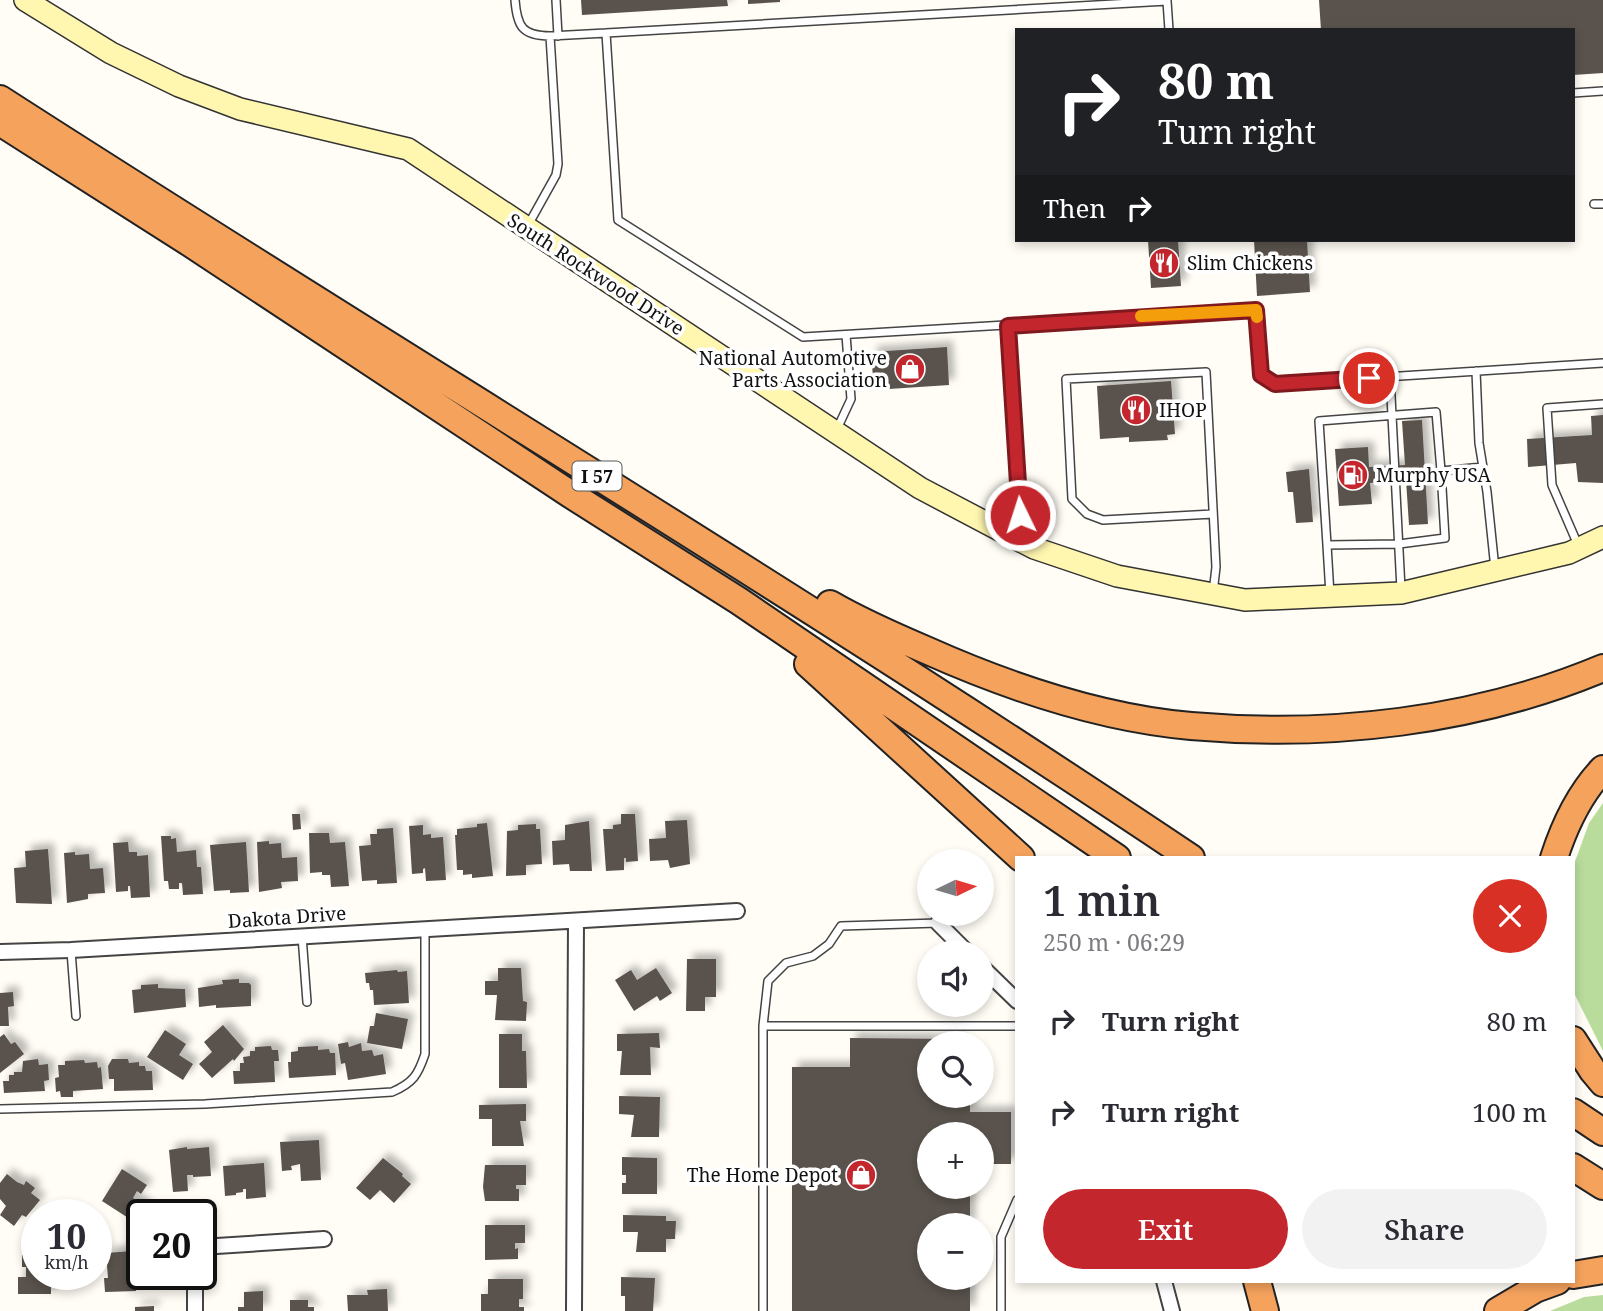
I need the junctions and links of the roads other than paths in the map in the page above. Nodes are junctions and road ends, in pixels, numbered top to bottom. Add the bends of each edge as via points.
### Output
1 (25, 0) edge
2 (515, 0) edge
3 (556, 0) edge
4 (1074, 3) edge
5 (1169, 28) edge
6 (606, 33) junction
7 (554, 36) junction
8 (1603, 91) edge
9 (1575, 93) edge
10 (0, 99) edge
11 (0, 122) edge
12 (526, 228) junction
13 (1008, 326) junction
14 (846, 335) junction
15 (1603, 363) edge
16 (421, 365) junction
17 (1476, 371) junction
18 (1390, 377) junction
19 (1603, 404) edge
20 (1391, 415) junction
21 (836, 432) junction
22 (1483, 467) junction
23 (1441, 471) junction
24 (1213, 514) junction
25 (1603, 537) edge
26 (1022, 542) junction
27 (1399, 544) junction
28 (1326, 545) junction
29 (1580, 548) junction
30 (1495, 570) junction
31 (1401, 593) junction
32 (1213, 594) junction
33 (1330, 596) junction
34 (739, 601) junction
35 (1603, 668) edge
36 (1603, 769) edge
37 (1019, 856) edge
38 (1114, 856) edge
39 (1188, 856) edge
40 (1555, 856) edge
41 (737, 911) dead end
42 (576, 922) junction
43 (917, 924) edge
44 (941, 926) edge
45 (425, 928) junction
46 (302, 936) junction
47 (955, 940) edge
48 (71, 950) junction
49 (0, 951) edge
50 (994, 979) edge
51 (1015, 999) edge
52 (307, 1002) dead end
53 (76, 1016) dead end
54 (763, 1026) junction
55 (1015, 1026) edge
56 (1575, 1043) edge
57 (1603, 1083) edge
58 (0, 1109) edge
59 (1575, 1113) edge
60 (1603, 1132) edge
61 (1575, 1168) edge
62 (1603, 1186) edge
63 (1015, 1204) edge
64 (324, 1239) dead end
65 (217, 1246) edge
66 (1603, 1270) edge
67 (1575, 1275) edge
68 (1165, 1283) edge
69 (1258, 1283) edge
70 (1552, 1283) edge
71 (195, 1290) edge
72 (195, 1311) edge
73 (574, 1311) edge
74 (763, 1311) edge
75 (1001, 1311) edge
76 (1172, 1311) edge
77 (1265, 1311) edge
78 (1498, 1311) edge

1 - 12 main road, South Rockwood Drive via 111,53 179,86 240,109 408,149
2 - 7 lane via 520,27
3 - 7 lane
4 - 5 lane via 1167,1
4 - 6 lane
6 - 7 lane
6 - 14 lane via 618,220 795,334
7 - 12 lane via 558,164
8 - 9 lane
10 - 16 highway, I 57
11 - 34 highway, I 57
12 - 21 main road, South Rockwood Drive
13 - 14 lane
13 - 18 lane via 1256,310 1261,375 1275,384
13 - 26 lane
14 - 21 lane via 851,399
15 - 17 lane
16 - 35 highway via 476,391 857,620 945,659 1054,698 1190,726 1362,726 1506,703
16 - 39 highway, I 57
17 - 18 lane
17 - 22 lane
18 - 20 lane
19 - 29 lane via 1547,408 1552,485
20 - 23 lane via 1436,412
20 - 27 lane
20 - 28 lane via 1319,421
21 - 26 main road, South Rockwood Drive via 920,488
22 - 23 lane
22 - 30 lane
23 - 27 lane via 1445,538
24 - 24 lane via 1206,372 1066,379 1072,499 1087,514 1103,520
24 - 32 lane
25 - 29 main road, South Rockwood Drive
26 - 32 main road, South Rockwood Drive via 1117,576
27 - 28 lane
27 - 31 lane
28 - 33 lane
29 - 30 main road, South Rockwood Drive
30 - 31 main road, South Rockwood Drive
31 - 33 main road, South Rockwood Drive
32 - 33 main road, South Rockwood Drive via 1245,600
34 - 37 highway
34 - 38 highway, I 57
36 - 40 highway via 1577,804
41 - 42 street, Dakota Drive
42 - 45 street, Dakota Drive
42 - 73 street
43 - 54 lane via 841,926 829,944 813,956 786,962 768,981
44 - 47 street
45 - 46 street, Dakota Drive
45 - 58 lane via 425,1054 408,1085 393,1093
46 - 48 street, Dakota Drive
46 - 52 lane
48 - 49 street, Dakota Drive
48 - 53 lane
50 - 51 street
54 - 55 lane
54 - 74 lane
56 - 57 highway
59 - 60 highway
61 - 62 highway
63 - 75 lane via 1000,1237
64 - 65 street
66 - 67 highway
68 - 76 street
69 - 77 highway
70 - 78 highway
71 - 72 street

